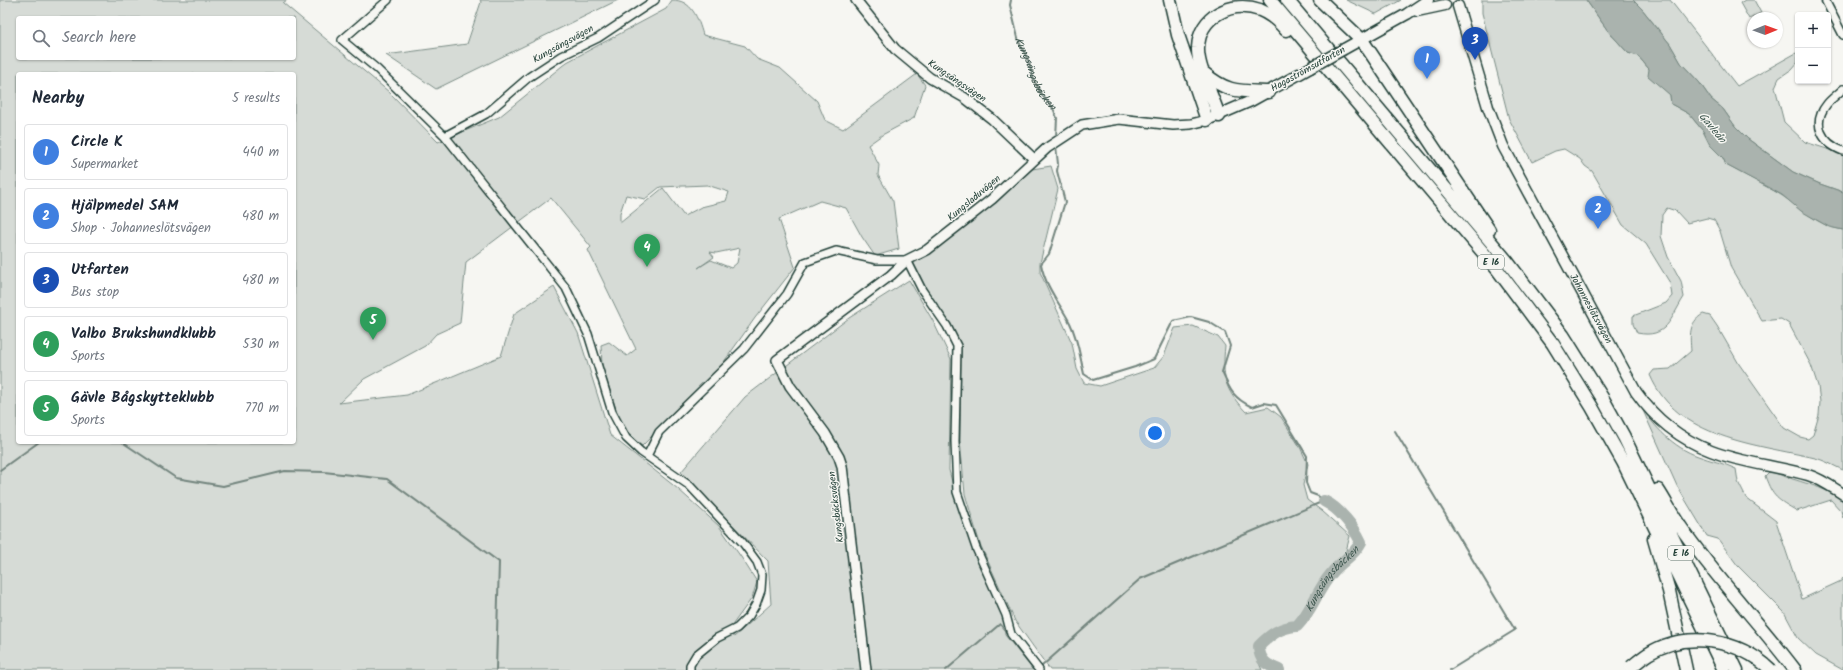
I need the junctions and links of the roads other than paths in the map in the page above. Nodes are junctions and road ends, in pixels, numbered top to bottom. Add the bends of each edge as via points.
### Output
1 (388, 0) edge
2 (655, 0) edge
3 (856, 0) edge
4 (1170, 0) edge
5 (1270, 0) edge
6 (1288, 0) edge
7 (1320, 0) edge
8 (1428, 0) edge
9 (1825, 0) edge
10 (1443, 2) edge
11 (1461, 3) edge
12 (1407, 14) junction
13 (1843, 35) edge
14 (1362, 40) junction
15 (1204, 73) junction
16 (1336, 79) junction
17 (1843, 90) edge
18 (1268, 92) junction
19 (1219, 116) junction
20 (1207, 120) junction
21 (445, 136) junction
22 (1843, 151) edge
23 (1034, 160) junction
24 (907, 260) junction
25 (1507, 261) junction
26 (777, 360) joint
27 (1624, 437) junction
28 (646, 456) junction
29 (1843, 494) edge
30 (1646, 509) junction
31 (1772, 640) junction
32 (1630, 669) edge
33 (690, 670) edge
34 (866, 670) edge
35 (1039, 670) edge
36 (1686, 670) edge
37 (1724, 670) edge
38 (1737, 670) edge
39 (1771, 670) edge
40 (1794, 670) edge
41 (1803, 670) edge

1 - 21 street via 342,40
2 - 21 street, Kungsängsvägen via 598,38 561,56 529,76 486,114
3 - 23 street, Kungsängsvägen via 895,49 930,78 965,98 992,119
4 - 20 highway via 1178,35
5 - 16 highway, E 16
6 - 25 highway, E 16
7 - 14 highway
8 - 12 main road, Hagaströmsutfarten
9 - 13 street
10 - 11 main road, Hagaströmsutfarten via 1449,6
10 - 12 main road, Hagaströmsutfarten
11 - 29 main road, Johanneslötsvägen via 1488,107 1503,146 1645,405 1674,432 1712,452 1810,475
12 - 14 main road, Hagaströmsutfarten
14 - 18 main road, Hagaströmsutfarten, bridge
14 - 25 highway via 1477,210
15 - 16 highway via 1198,49 1202,29 1208,20 1223,10 1242,6 1252,7 1270,15
15 - 18 highway via 1231,90
15 - 19 highway
16 - 30 highway, E 16 via 1452,215 1553,344 1592,406
17 - 22 street via 1827,105 1820,120 1820,127 1825,141
18 - 19 main road, Hagaströmsutfarten
19 - 20 main road, Hagaströmsutfarten
20 - 23 street, Kungsladuvägen via 1173,125 1119,120 1082,125 1047,148
21 - 28 street via 566,288 588,334 612,412 626,438
23 - 24 street, Kungsladuvägen via 992,199 953,230 927,250
24 - 26 street, Kungsladuvägen via 891,275
24 - 28 street via 878,260 836,251 805,262 786,294 744,349 660,432
24 - 35 street via 922,290 947,326 957,346 957,492 976,548 1006,615 1010,634
25 - 27 highway, E 16 via 1562,335
26 - 34 street, Kungsbäcksvägen via 790,386 825,433 842,466
27 - 31 highway via 1680,526
27 - 38 highway, E 16
28 - 33 street via 690,486 706,501 743,543 757,562 762,575 761,590 749,616 737,628 717,638 696,655
30 - 36 highway via 1669,591
30 - 37 highway, E 16
31 - 40 highway
31 - 41 highway
32 - 39 highway, bridge via 1648,654 1663,647 1699,640 1733,646 1756,657

